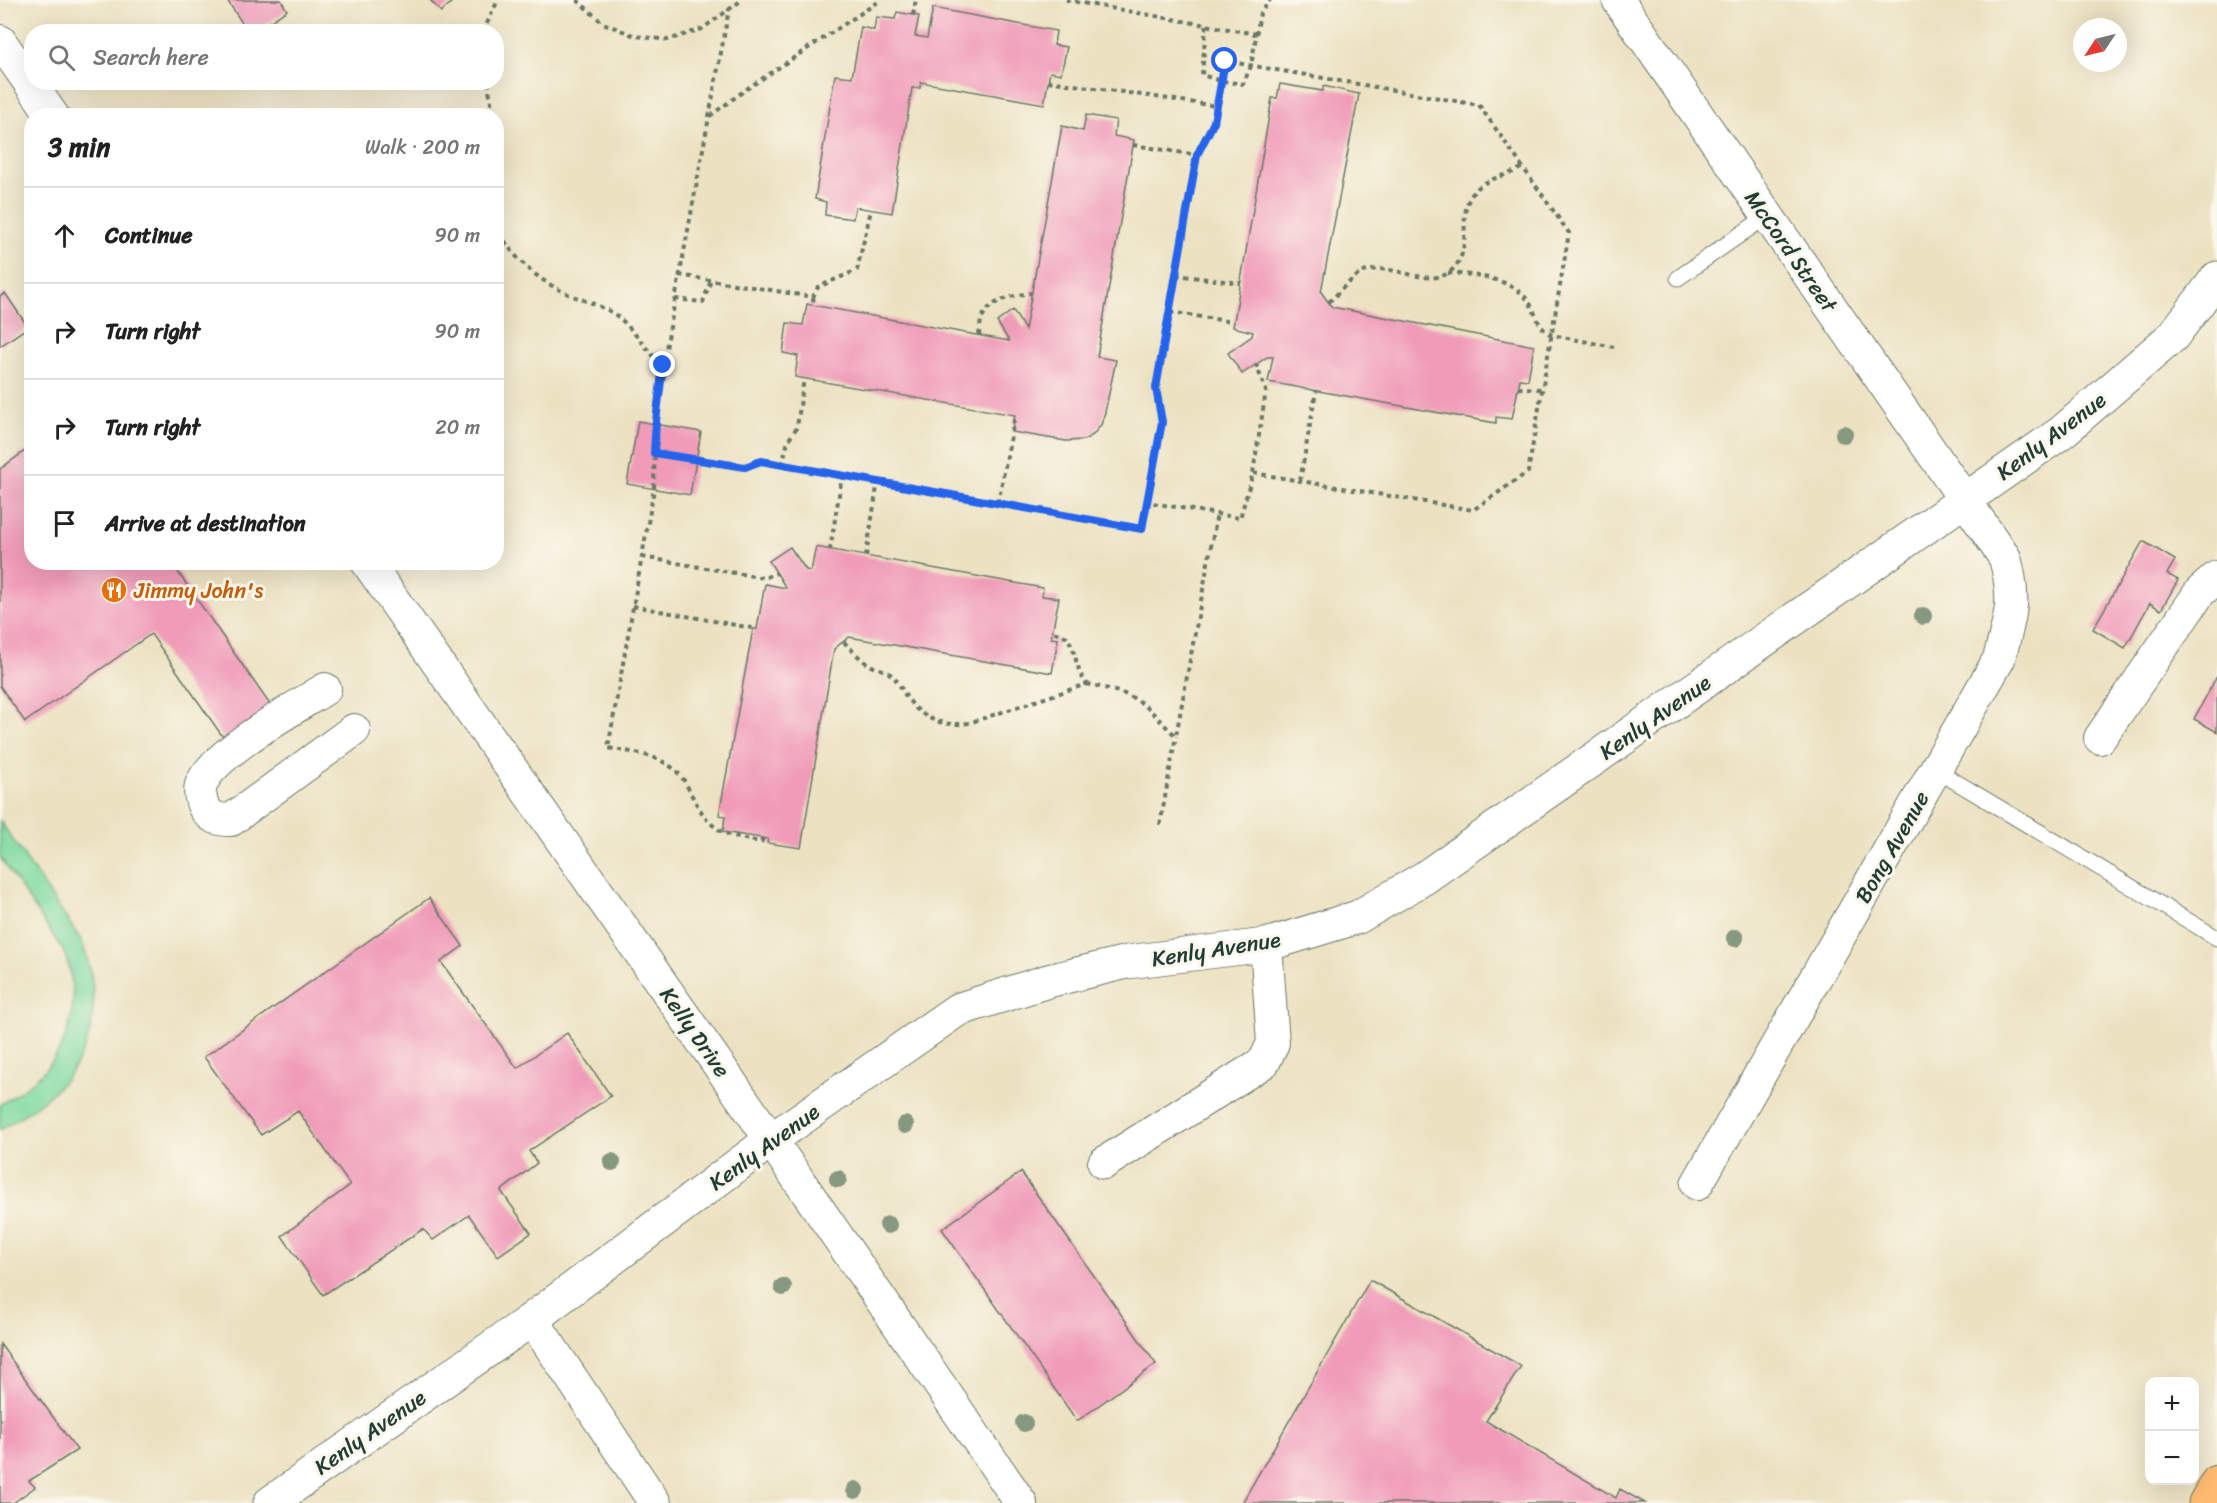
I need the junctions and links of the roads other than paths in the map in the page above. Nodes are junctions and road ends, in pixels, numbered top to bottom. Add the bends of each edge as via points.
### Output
1 (1618, 0) edge
2 (0, 41) edge
3 (24, 75) edge
4 (35, 90) edge
5 (47, 108) edge
6 (1767, 216) junction
7 (1678, 278) dead end
8 (2217, 278) edge
9 (1965, 500) junction
10 (373, 570) edge
11 (2217, 577) edge
12 (325, 689) dead end
13 (354, 730) dead end
14 (2100, 738) dead end
15 (1936, 770) junction
16 (2217, 938) edge
17 (1266, 945) junction
18 (771, 1140) junction
19 (1104, 1163) dead end
20 (1697, 1185) dead end
21 (532, 1320) junction
22 (2217, 1482) edge
23 (270, 1503) edge
24 (655, 1503) edge
25 (1021, 1503) edge
26 (2205, 1503) edge

1 - 6 street, McCord Street
2 - 3 street
4 - 5 street
6 - 7 lane
6 - 9 street, McCord Street
8 - 9 street, Kenly Avenue via 2173,336 2106,396
9 - 15 street, Bong Avenue via 2005,558 2012,584 2012,610 1999,659
9 - 17 street, Kenly Avenue via 1424,878 1358,917
10 - 18 street, Kelly Drive
11 - 14 street via 2200,592
12 - 13 street via 233,748 213,766 201,786 200,800 207,812 218,820 231,820
15 - 16 lane
15 - 20 street, Bong Avenue
17 - 18 street, Kenly Avenue via 1127,962 1048,981 957,1010
17 - 19 street via 1273,1043 1264,1062
18 - 21 street, Kenly Avenue
18 - 25 street, Kelly Drive
21 - 23 street, Kenly Avenue
21 - 24 street
22 - 26 main road

